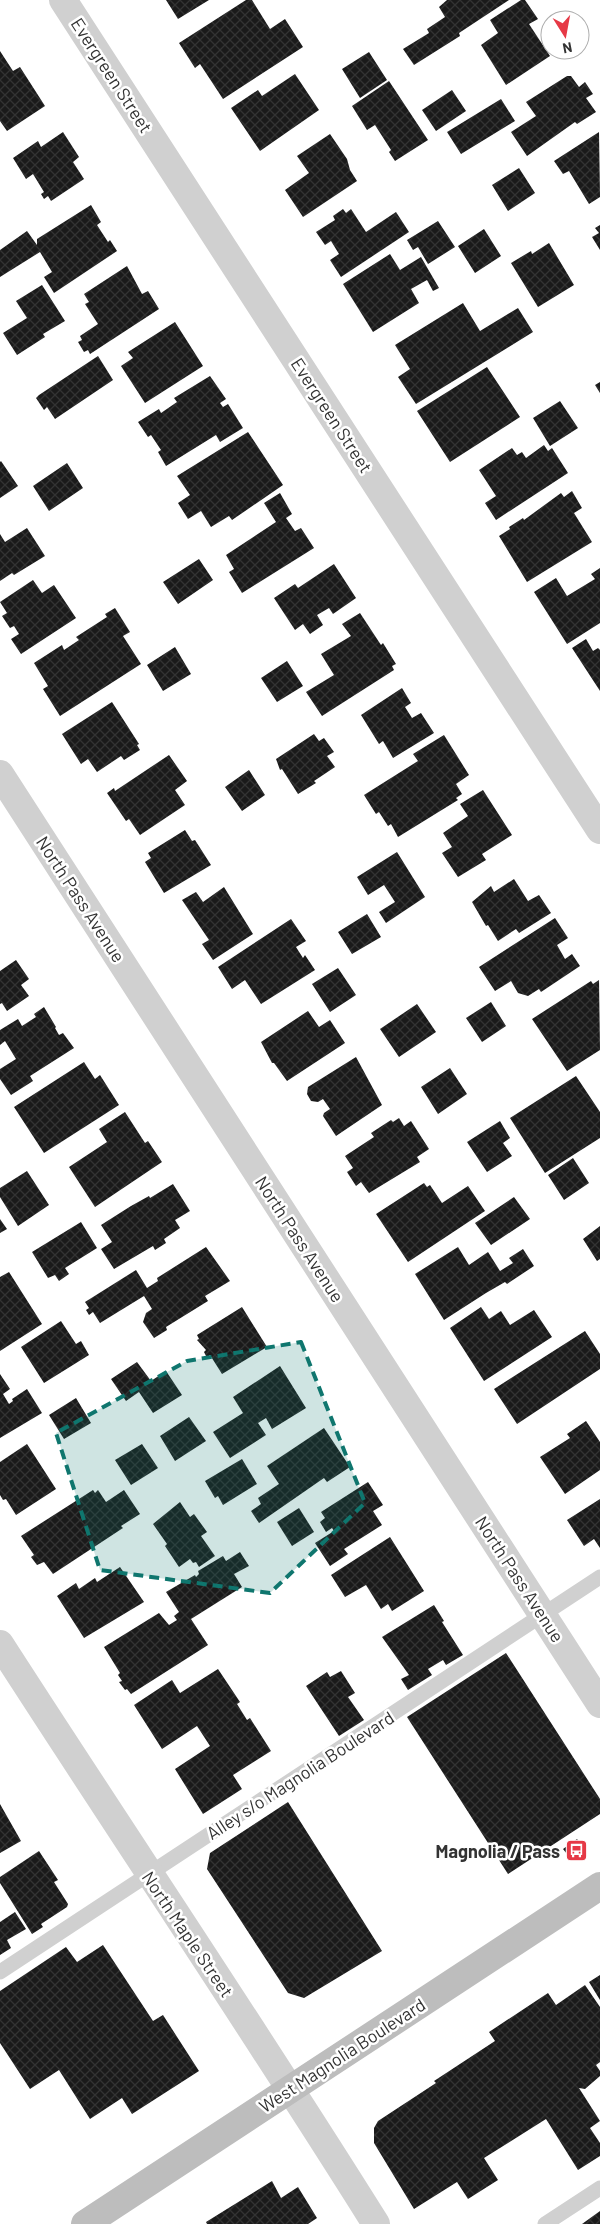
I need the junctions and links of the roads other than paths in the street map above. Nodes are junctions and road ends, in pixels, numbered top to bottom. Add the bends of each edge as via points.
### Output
1 (63, 0) edge
2 (0, 774) edge
3 (600, 830) edge
4 (600, 1576) edge
5 (543, 1614) junction
6 (0, 1644) edge
7 (600, 1704) edge
8 (149, 1875) junction
9 (600, 1886) edge
10 (0, 1972) edge
11 (291, 2088) junction
12 (600, 2188) edge
13 (85, 2224) edge
14 (376, 2224) edge
15 (545, 2224) edge

1 - 3 street, Evergreen Street
2 - 5 street, North Pass Avenue
4 - 5 lane, Alley s/o Magnolia Boulevard
5 - 7 street, North Pass Avenue
5 - 8 lane, Alley s/o Magnolia Boulevard
6 - 8 street, North Maple Street
8 - 10 lane, Alley s/o Magnolia Boulevard
8 - 11 street, North Maple Street
9 - 11 main road, West Magnolia Boulevard
11 - 13 main road, West Magnolia Boulevard
11 - 14 street, North Maple Street
12 - 15 lane

